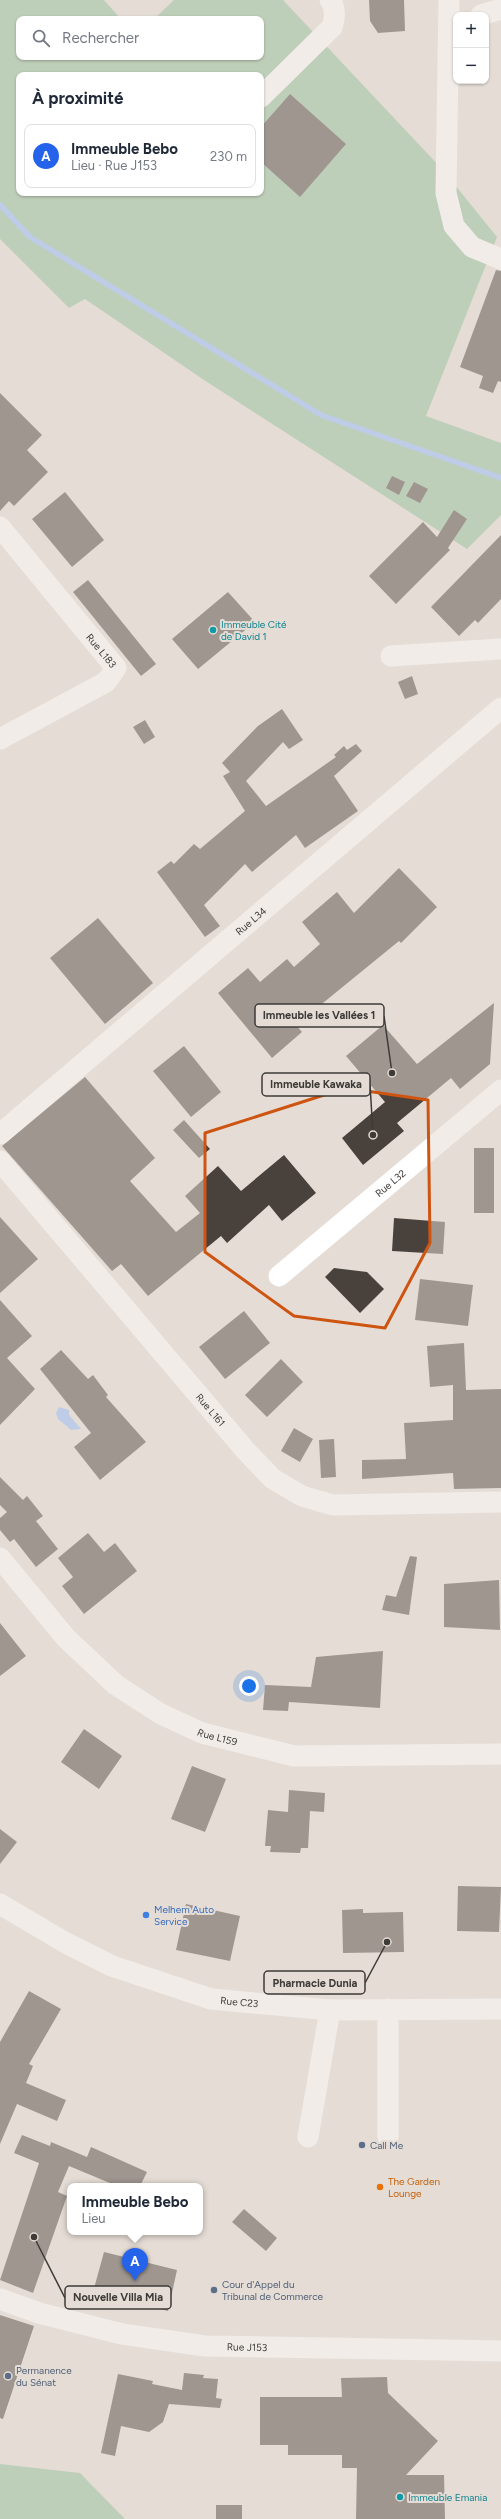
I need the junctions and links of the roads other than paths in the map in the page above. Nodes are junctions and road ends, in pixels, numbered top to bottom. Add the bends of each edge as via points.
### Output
1 (330, 0) edge
2 (501, 10) edge
3 (452, 11) edge
4 (489, 13) edge
5 (264, 94) edge
6 (501, 259) edge
7 (0, 527) edge
8 (501, 649) edge
9 (391, 656) dead end
10 (501, 708) edge
11 (0, 740) edge
12 (501, 1090) edge
13 (0, 1134) edge
14 (0, 1161) edge
15 (279, 1276) dead end
16 (501, 1502) edge
17 (0, 1558) edge
18 (501, 1754) edge
19 (0, 1904) edge
20 (388, 2009) junction
21 (501, 2009) edge
22 (330, 2010) junction
23 (308, 2137) dead end
24 (388, 2137) dead end
25 (0, 2299) edge
26 (501, 2351) edge

1 - 5 street via 333,3 335,19 332,27
2 - 4 street
3 - 6 street via 446,193 454,226 472,247
7 - 11 street, Rue L183 via 116,668 106,682
8 - 9 street
10 - 13 street, Rue L34
12 - 15 street, Rue L32
14 - 16 street, Rue L161 via 241,1445 274,1479 302,1496 333,1505
17 - 18 street, Rue L159 via 66,1638 116,1685 161,1714 202,1733 294,1756
19 - 22 street, Rue C23 via 66,1943 112,1966 162,1984 211,1999
20 - 21 street, Rue C23
20 - 22 street, Rue C23
20 - 24 street
22 - 23 street
25 - 26 street, Rue J153 via 39,2313 122,2334 205,2346

